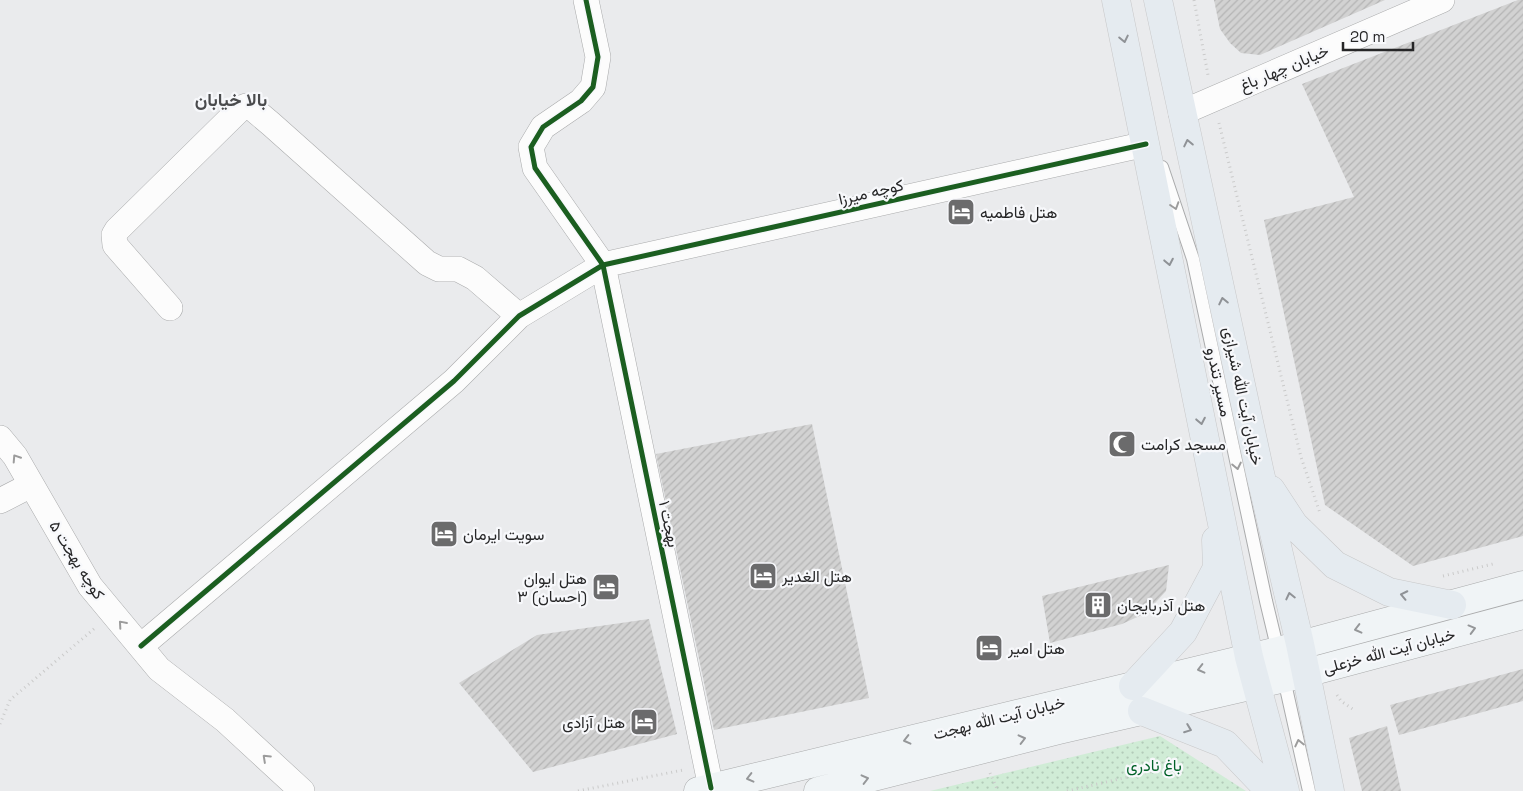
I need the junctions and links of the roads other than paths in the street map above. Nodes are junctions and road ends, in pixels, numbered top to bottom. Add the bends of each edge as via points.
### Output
1 (586, 0) edge
2 (1116, 0) edge
3 (1158, 0) edge
4 (1442, 0) edge
5 (1132, 77) junction
6 (1181, 112) junction
7 (1146, 144) junction
8 (603, 265) junction
9 (170, 308) dead end
10 (519, 316) junction
11 (0, 438) edge
12 (1260, 473) junction
13 (31, 485) junction
14 (1216, 496) junction
15 (0, 501) edge
16 (1523, 584) edge
17 (1452, 605) junction
18 (1523, 615) edge
19 (141, 646) junction
20 (1276, 666) junction
21 (1133, 686) junction
22 (1142, 711) junction
23 (705, 781) edge
24 (302, 791) edge
25 (818, 791) edge
26 (1270, 791) edge
27 (1285, 791) edge
28 (1309, 791) edge
29 (1330, 791) edge

1 - 8 street via 598,57 593,87 581,101 544,126 531,147 535,168
2 -> 5 main road, خیابان آیت الله شیرازی
3 - 6 main road, خیابان آیت الله شیرازی
4 - 6 street, خیابان چهار باغ
5 - 7 main road, خیابان آیت الله شیرازی
5 -> 20 lane, مسیر تندرو via 1192,259 1266,601
12 -> 6 main road, خیابان آیت الله شیرازی
7 - 8 street, کوچه میرزا
7 -> 14 main road, خیابان آیت الله شیرازی
8 - 10 street, کوچه میرزا
8 - 23 street, بهجت ۱
9 - 10 street via 115,245 114,235 234,114 246,106 271,124 427,263 439,269 458,269 475,278
10 - 19 street, کوچه میرزا via 454,381
13 -> 11 street, کوچه بهجت ۵ via 15,456
17 -> 12 main road via 1389,592 1335,565 1294,525
20 -> 12 main road, خیابان آیت الله شیرازی
13 - 15 street
19 -> 13 street, کوچه بهجت ۵ via 90,586
14 - 20 main road, خیابان آیت الله شیرازی
14 - 21 main road via 1217,568 1183,632
16 - 17 main road, خیابان آیت الله خزعلی
17 -> 20 main road, خیابان آیت الله خزعلی
20 -> 18 main road, خیابان آیت الله خزعلی
24 -> 19 street, کوچه بهجت ۵ via 225,720 159,669
20 -> 21 main road, خیابان آیت الله بهجت
20 - 22 main road, خیابان آیت الله بهجت
20 - 27 main road, خیابان آیت الله شیرازی
28 -> 20 lane, مسیر تندرو
20 - 29 main road, خیابان آیت الله شیرازی
21 -> 23 main road, خیابان آیت الله بهجت
25 -> 22 main road, خیابان آیت الله بهجت
22 -> 26 main road via 1226,744

